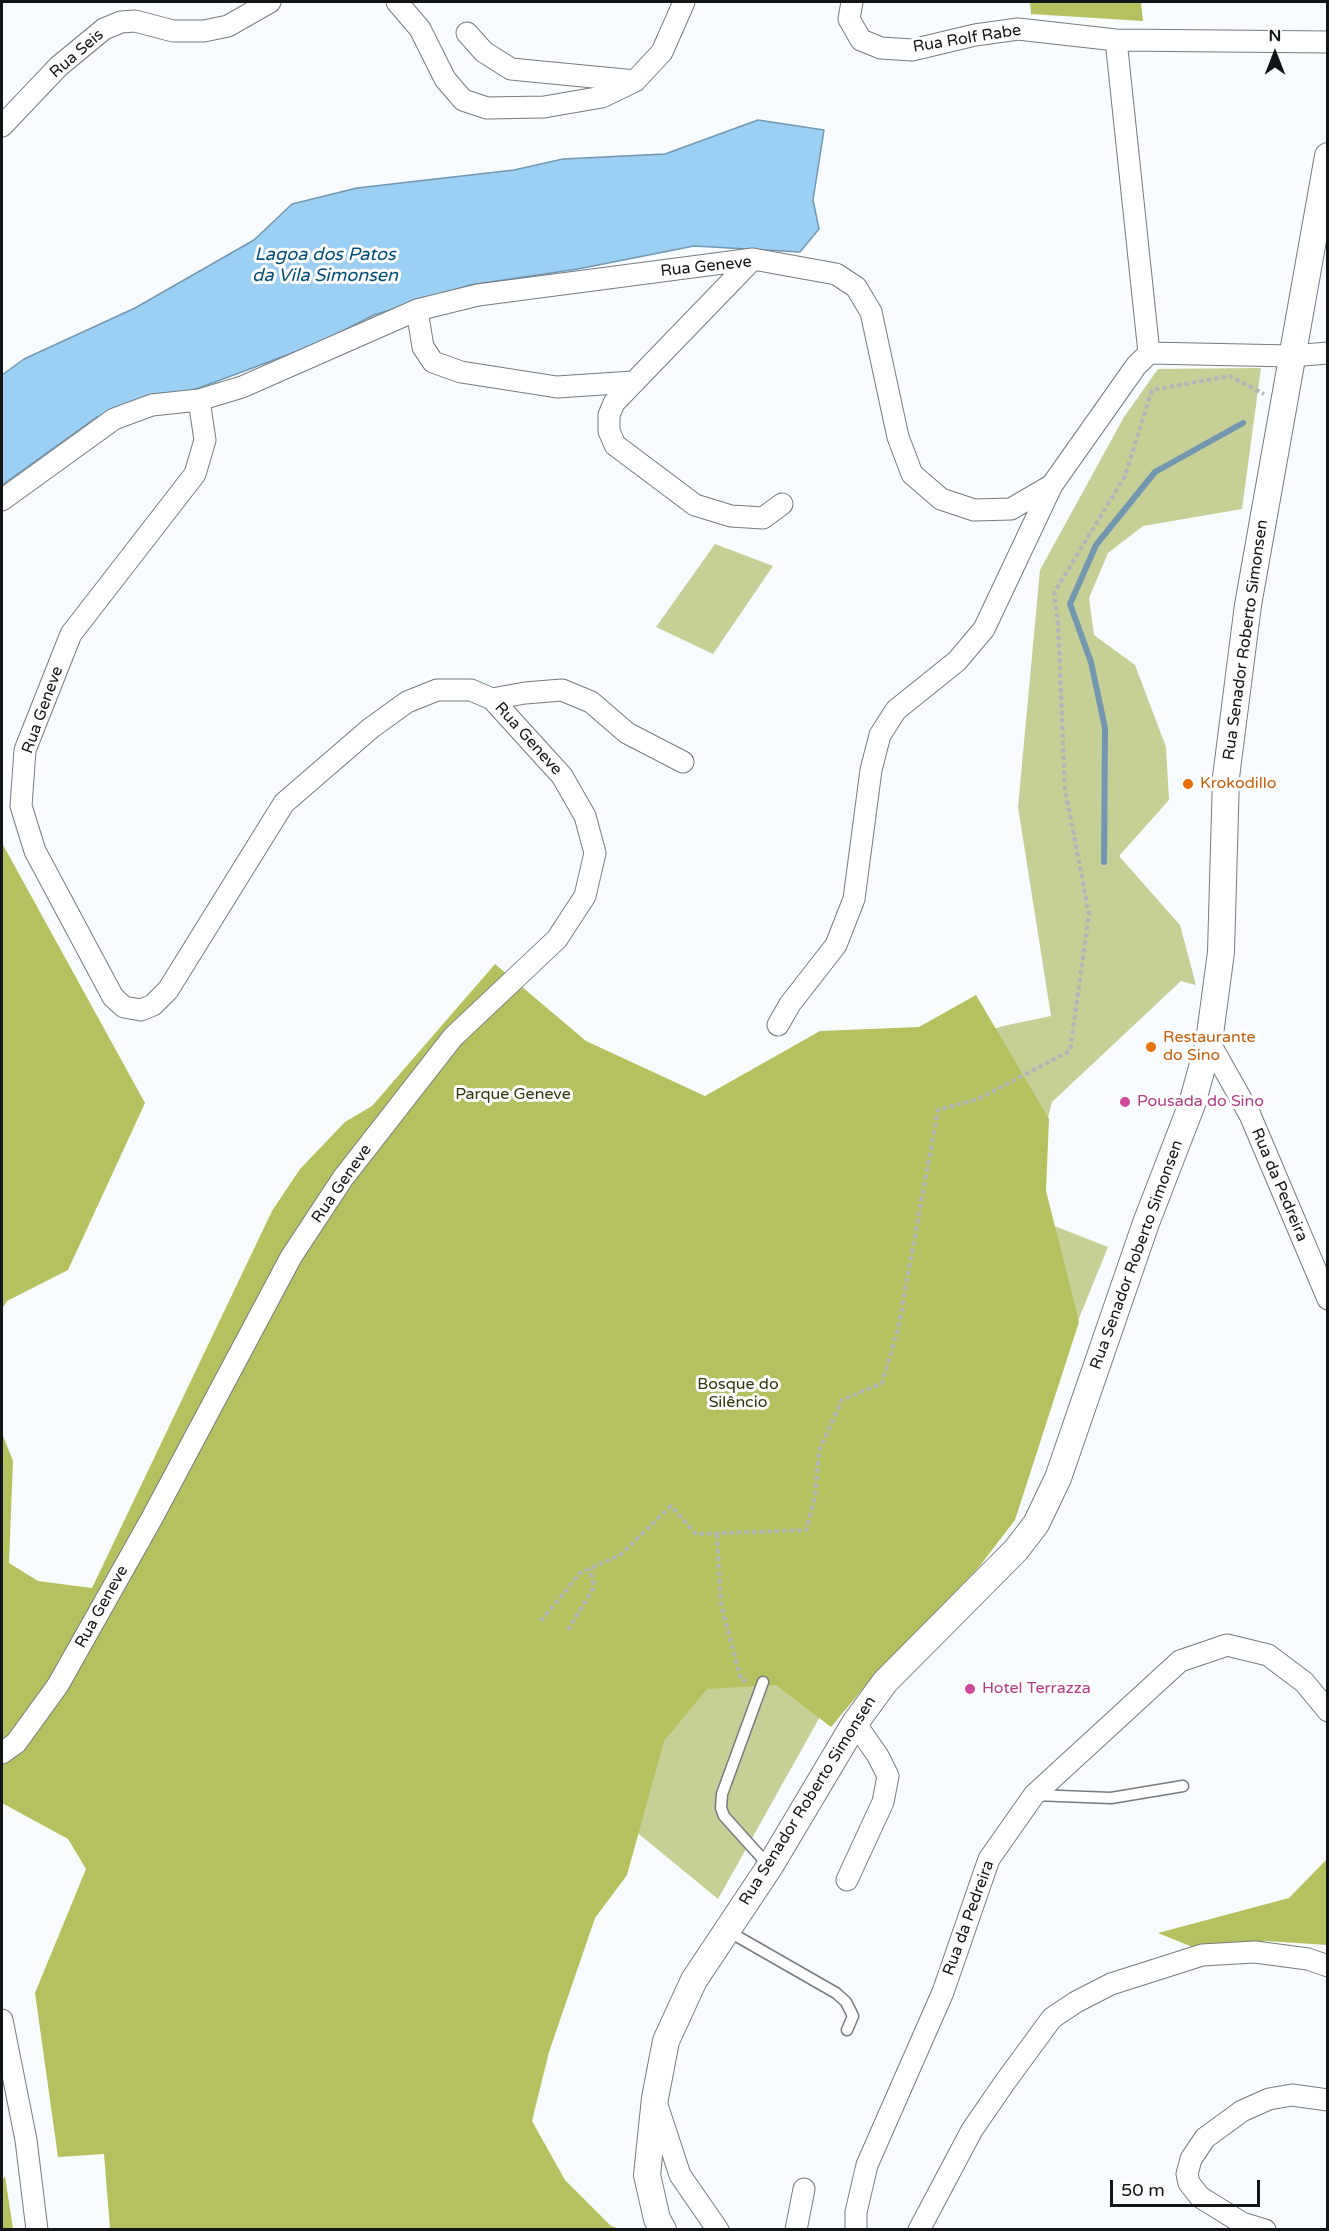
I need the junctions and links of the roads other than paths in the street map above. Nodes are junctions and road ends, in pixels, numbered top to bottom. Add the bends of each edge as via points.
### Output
1 (270, 2) edge
2 (397, 2) edge
3 (684, 2) edge
4 (852, 2) edge
5 (467, 33) dead end
6 (1116, 40) junction
7 (1328, 42) edge
8 (635, 81) junction
9 (2, 126) edge
10 (1328, 156) edge
11 (753, 260) junction
12 (417, 310) junction
13 (1149, 353) junction
14 (1328, 353) edge
15 (1291, 356) junction
16 (633, 382) junction
17 (199, 400) junction
18 (1052, 485) junction
19 (2, 500) edge
20 (783, 504) dead end
21 (492, 699) junction
22 (683, 762) dead end
23 (778, 1025) dead end
24 (1209, 1042) junction
25 (1328, 1299) edge
26 (764, 1682) road end
27 (1328, 1711) edge
28 (855, 1723) junction
29 (2, 1753) edge
30 (1183, 1786) dead end
31 (1034, 1795) junction
32 (770, 1866) junction
33 (847, 1880) dead end
34 (726, 1930) junction
35 (1328, 1966) edge
36 (2, 2020) edge
37 (847, 2030) dead end
38 (655, 2098) junction
39 (1328, 2100) edge
40 (804, 2189) dead end
41 (37, 2229) edge
42 (663, 2229) edge
43 (718, 2229) edge
44 (796, 2229) edge
45 (856, 2229) edge
46 (919, 2229) edge
47 (1265, 2229) edge

1 - 9 street, Rua Seis via 228,26 204,31 173,31 135,21 104,28 59,66
2 - 8 street via 420,28 445,79 463,100 487,108 544,107 602,97
3 - 8 street via 662,52
4 - 6 street, Rua Rolf Rabe via 849,19 861,40 881,48 912,50 1018,28
5 - 8 street via 484,52 511,69
6 - 7 street, Rua Rolf Rabe
6 - 13 street
10 - 15 street, Rua Senador Roberto Simonsen
11 - 12 street, Rua Geneve via 478,295
11 - 16 street
11 - 18 street, Rua Geneve via 837,274 856,287 871,312 898,437 912,474 941,499 974,510 1011,509
12 - 16 street via 423,347 433,362 461,372 557,387
12 - 17 street, Rua Geneve via 242,387
13 - 15 street
13 - 18 street, Rua Geneve
14 - 15 street
15 - 24 street, Rua Senador Roberto Simonsen via 1248,605 1226,777 1221,952
16 - 20 street via 614,403 609,415 615,445 695,505 731,516 763,518
17 - 19 street, Rua Geneve via 152,405 114,419
17 - 21 street, Rua Geneve via 205,440 195,474 71,634 25,750 21,806 35,851 113,997 124,1006 141,1010 153,1005 168,990 284,803 371,728 407,702 437,690 471,690
18 - 23 street via 984,629 957,662 896,710 880,735 871,770 854,899 837,945
21 - 22 street via 562,690 591,702 627,733
21 - 29 street, Rua Geneve via 562,776 585,816 595,853 585,896 557,939 453,1037 343,1178 291,1257 58,1685 16,1743
24 - 25 street, Rua da Pedreira via 1250,1115
24 - 28 street, Rua Senador Roberto Simonsen via 1192,1104 1146,1223 1058,1478 1036,1524 1016,1550 885,1682
26 - 32 lane via 722,1794 721,1808
27 - 31 street, Rua da Pedreira via 1305,1682 1268,1655 1227,1645 1180,1661
28 - 32 street, Rua Senador Roberto Simonsen
28 - 33 street via 888,1776 883,1802
30 - 31 lane via 1112,1798
31 - 45 street, Rua da Pedreira via 989,1859 943,1992 867,2165 855,2212
32 - 34 street, Rua Senador Roberto Simonsen
34 - 37 lane via 836,1993 853,2016
34 - 38 street, Rua Senador Roberto Simonsen via 694,1980 666,2041
35 - 46 street via 1308,1959 1255,1952 1202,1955 1111,1984 1076,2002 1052,2018 985,2111
36 - 41 street via 26,2140
38 - 42 street, Rua Senador Roberto Simonsen via 647,2175
38 - 43 street via 680,2175
39 - 47 street via 1292,2095 1242,2110 1205,2138 1191,2159 1189,2183 1200,2197 1242,2223
40 - 44 street

